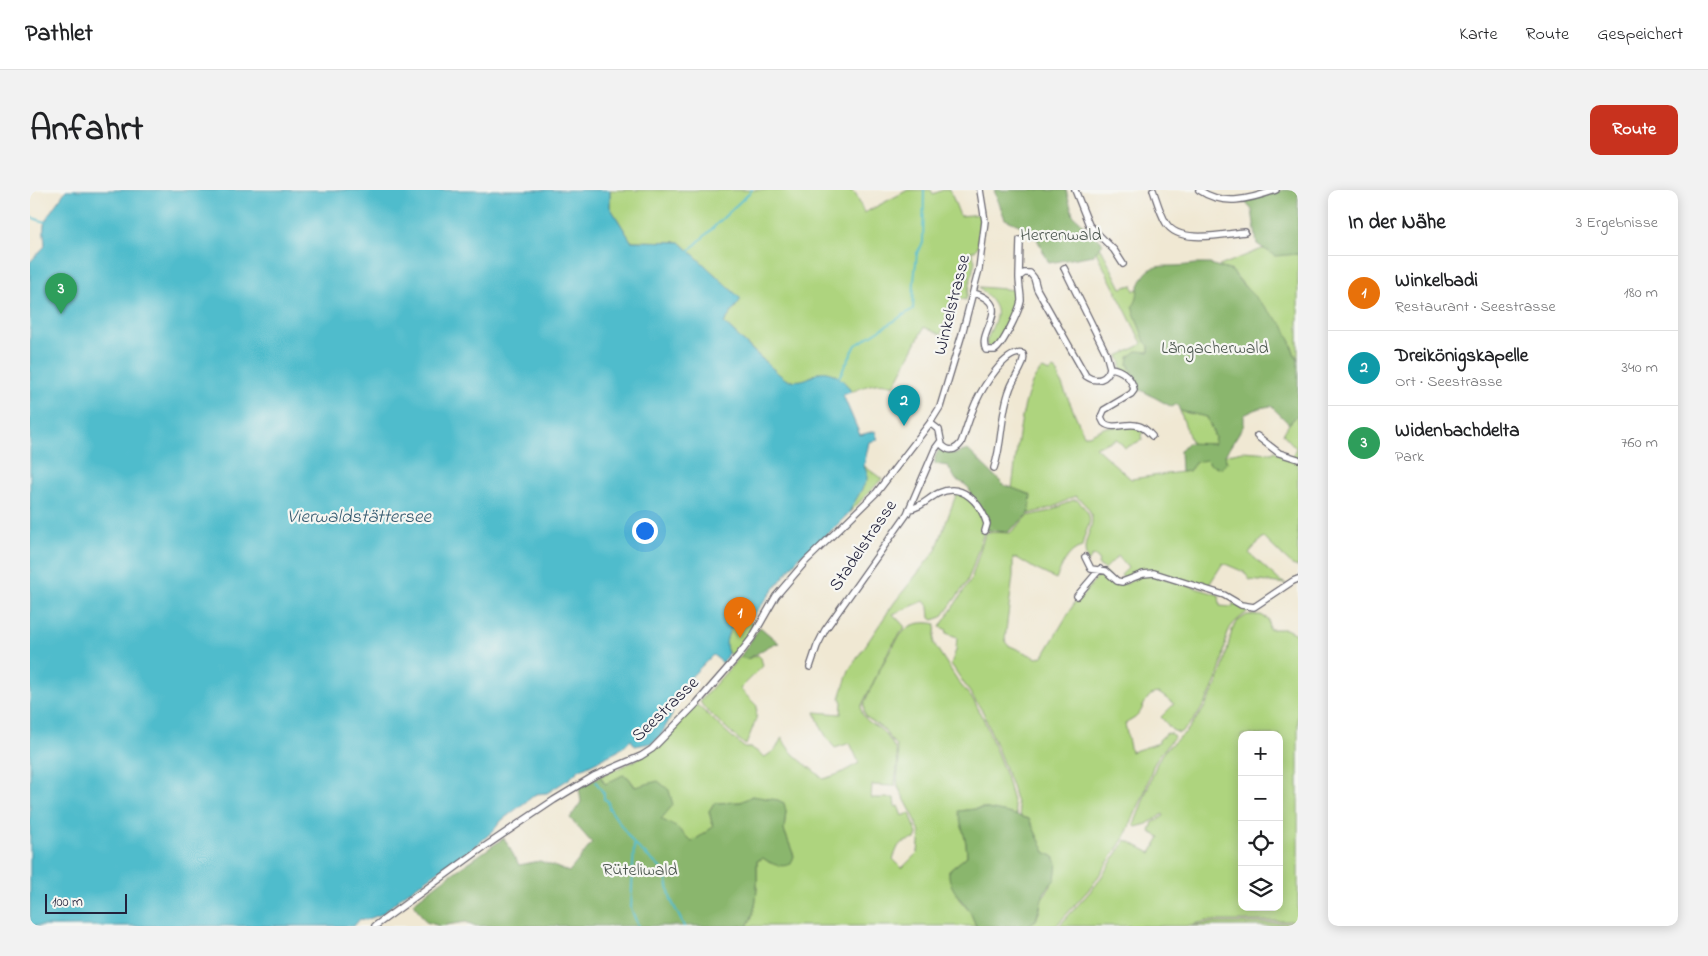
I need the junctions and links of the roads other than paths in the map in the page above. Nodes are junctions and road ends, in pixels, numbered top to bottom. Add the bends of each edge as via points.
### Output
1 (980, 190) edge
2 (1075, 190) edge
3 (1153, 190) edge
4 (1199, 190) edge
5 (1276, 190) edge
6 (1262, 192) edge
7 (1245, 232) dead end
8 (1020, 240) dead end
9 (1123, 264) dead end
10 (1064, 268) dead end
11 (1019, 277) junction
12 (974, 293) junction
13 (1110, 368) junction
14 (930, 422) junction
15 (1152, 436) dead end
16 (1256, 436) dead end
17 (941, 441) junction
18 (1295, 459) edge
19 (994, 468) dead end
20 (909, 509) junction
21 (985, 531) dead end
22 (1084, 557) dead end
23 (1100, 569) junction
24 (1298, 579) edge
25 (1077, 596) dead end
26 (810, 666) dead end
27 (375, 926) edge

1 - 12 street, Winkelstrasse via 985,221
2 - 9 street via 1089,225
3 - 7 street via 1166,223 1182,235
4 - 6 street via 1228,200 1246,199
5 - 6 street
8 - 11 street
10 - 13 street
11 - 12 street via 1020,306 1001,345 995,350 986,350 984,341 993,307
11 - 13 street via 1027,272 1033,275 1037,289 1086,376 1101,380
12 - 14 street, Winkelstrasse via 940,406
13 - 15 street via 1125,374 1134,390 1104,410 1102,420 1106,426 1140,426
14 - 17 street via 939,430
14 - 27 street, Seestrasse via 877,492 806,561 772,601 738,656 652,749 594,776 554,800
16 - 18 street via 1278,453
17 - 19 street via 952,450 961,443 976,402 992,375 1009,357 1023,354 1024,360 1006,399 1000,451
17 - 20 street, Stadelstrasse
20 - 21 street via 916,509 939,493 957,491 972,497 977,504 987,524
20 - 26 street, Stadelstrasse via 825,630
22 - 23 street via 1091,569
23 - 24 street via 1122,582 1154,573 1224,595 1248,607 1254,607
23 - 25 street

